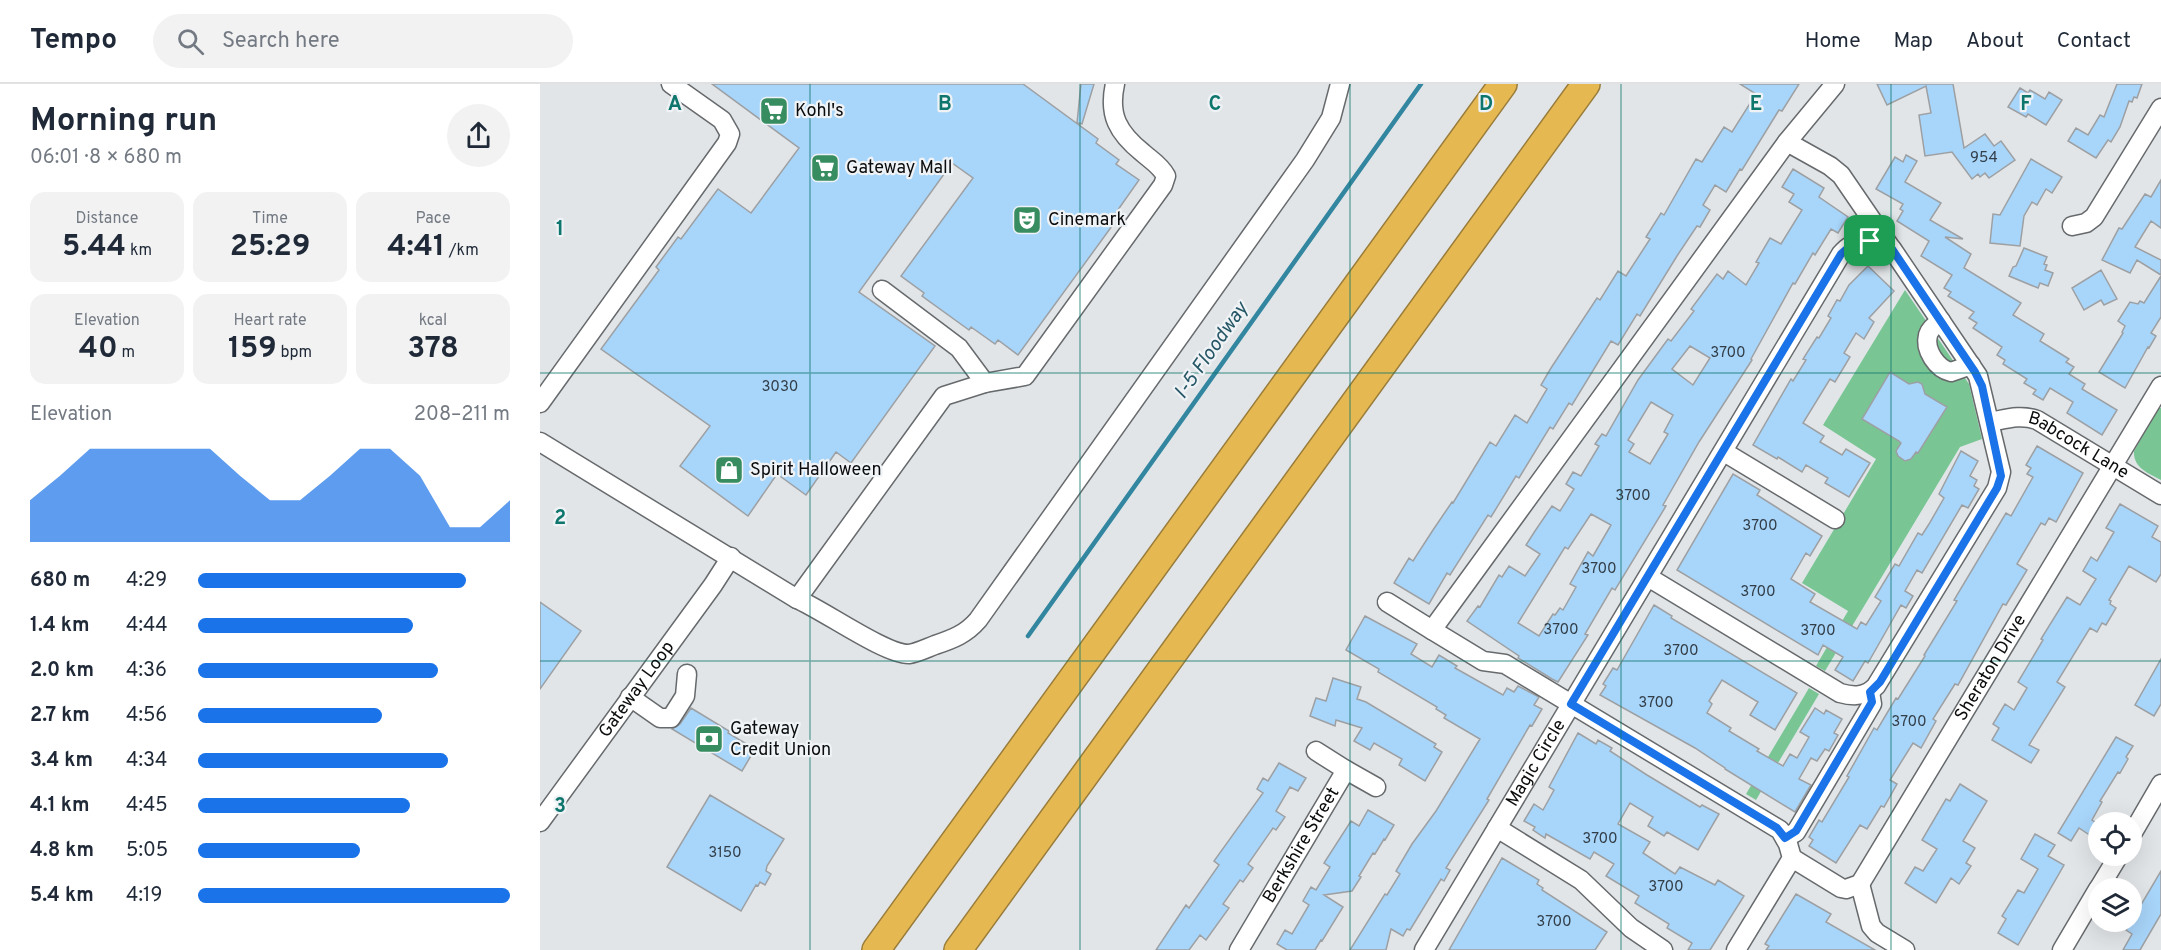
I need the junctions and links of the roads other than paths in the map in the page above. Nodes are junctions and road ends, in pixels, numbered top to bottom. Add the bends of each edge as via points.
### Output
1 (672, 84) edge
2 (1114, 84) edge
3 (1340, 84) edge
4 (1503, 84) edge
5 (1586, 84) edge
6 (1834, 84) edge
7 (2161, 108) edge
8 (1787, 142) junction
9 (2072, 226) dead end
10 (1892, 249) junction
11 (882, 290) dead end
12 (1941, 321) junction
13 (1971, 365) junction
14 (985, 383) junction
15 (2161, 386) edge
16 (540, 403) edge
17 (1990, 422) junction
18 (540, 442) edge
19 (1724, 452) junction
20 (2113, 466) junction
21 (2161, 495) edge
22 (1835, 519) dead end
23 (731, 557) junction
24 (1648, 577) junction
25 (797, 599) junction
26 (1387, 602) dead end
27 (1432, 630) junction
28 (687, 674) dead end
29 (1870, 692) junction
30 (630, 697) junction
31 (1571, 704) junction
32 (1316, 752) dead end
33 (1347, 770) junction
34 (2161, 784) edge
35 (1376, 787) dead end
36 (2142, 817) edge
37 (540, 822) edge
38 (1497, 828) junction
39 (1785, 838) junction
40 (1792, 858) junction
41 (1860, 885) junction
42 (913, 899) junction
43 (2088, 906) edge
44 (862, 950) edge
45 (876, 950) edge
46 (958, 950) edge
47 (1239, 950) edge
48 (1425, 950) edge
49 (1663, 950) edge
50 (1736, 950) edge
51 (1905, 950) edge
52 (2062, 950) edge

1 - 16 street via 722,120 730,134 728,143
2 - 14 street via 1114,117 1129,141 1160,166 1166,176 1163,185 1024,376
3 - 25 street via 1331,118 1305,160 969,631 910,654 892,651
4 - 42 highway
5 - 46 highway
6 - 8 street
7 - 9 street via 2094,217
8 - 10 street via 1841,175
8 - 27 street
10 - 12 street
10 - 19 street, Magic Circle via 1870,241 1844,250
11 - 14 street via 959,348
12 - 13 street
12 - 13 street via 1930,331 1928,340 1936,363 1951,372
13 - 17 street via 1980,381
14 - 25 street via 944,396
15 - 20 street, Sheraton Drive
17 - 20 street, Babcock Lane via 2017,417 2037,420
17 - 29 street via 2001,472 1997,488 1880,682
18 - 23 street
19 - 22 street
19 - 24 street, Magic Circle
20 - 21 street, Babcock Lane
20 - 41 street, Sheraton Drive
23 - 25 street
23 - 30 street, Gateway Loop
24 - 29 street via 1840,693 1854,696
24 - 31 street, Magic Circle
26 - 27 street
27 - 31 street via 1483,661 1505,664
28 - 30 street via 685,696 671,718 660,718
29 - 39 street via 1872,704 1796,831
30 - 37 street, Gateway Loop
31 - 38 street, Magic Circle
31 - 39 street via 1777,828
32 - 33 street
33 - 35 street, Berkshire Street
33 - 47 street, Berkshire Street
34 - 36 street
38 - 48 street, Magic Circle
38 - 49 street via 1581,880 1631,928
39 - 40 street
40 - 41 street via 1841,888
40 - 50 street
41 - 51 street via 1871,926
42 - 44 highway
42 - 45 highway
43 - 52 street

